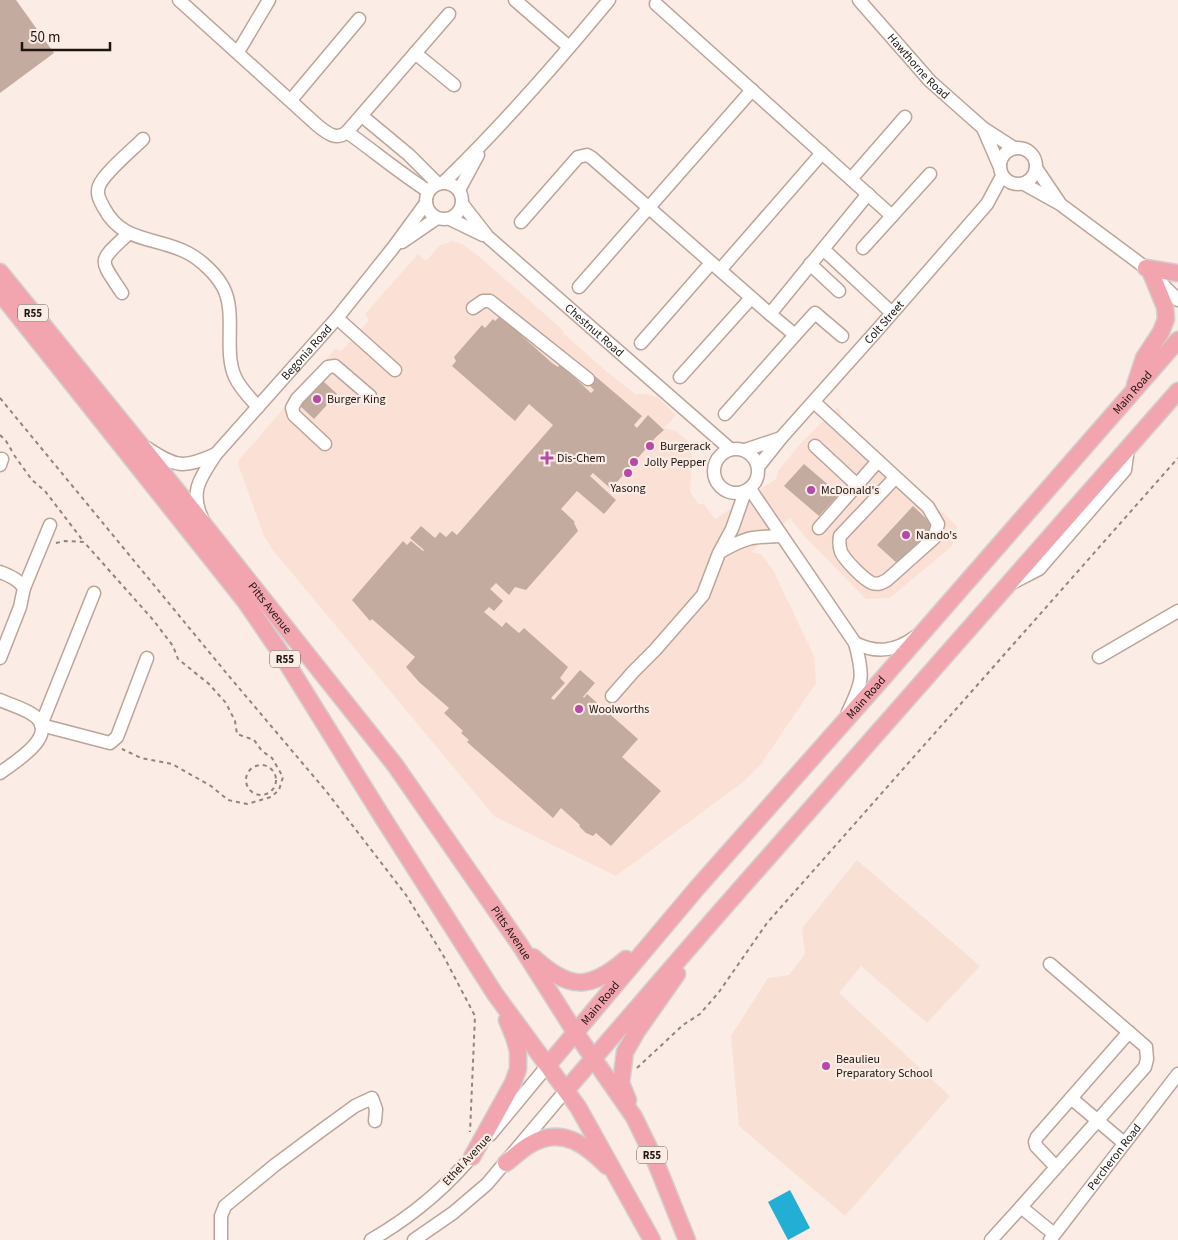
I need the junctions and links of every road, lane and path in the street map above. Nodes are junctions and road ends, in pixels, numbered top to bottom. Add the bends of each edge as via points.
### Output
1 (179, 0) edge
2 (269, 0) edge
3 (515, 0) edge
4 (609, 0) edge
5 (859, 0) edge
6 (656, 4) dead end
7 (449, 14) dead end
8 (359, 20) dead end
9 (569, 47) junction
10 (238, 52) junction
11 (415, 53) junction
12 (454, 85) dead end
13 (752, 90) junction
14 (290, 100) junction
15 (362, 116) junction
16 (905, 117) dead end
17 (983, 128) junction
18 (348, 132) junction
19 (143, 139) dead end
20 (484, 144) junction
21 (1014, 148) junction
22 (822, 153) junction
23 (418, 163) junction
24 (1036, 168) junction
25 (1001, 170) junction
26 (930, 174) dead end
27 (406, 176) junction
28 (851, 179) junction
29 (1020, 184) junction
30 (434, 190) junction
31 (459, 190) junction
32 (868, 194) junction
33 (987, 204) junction
34 (1060, 204) junction
35 (463, 205) junction
36 (649, 208) junction
37 (892, 216) junction
38 (437, 218) junction
39 (450, 218) junction
40 (521, 222) dead end
41 (128, 234) junction
42 (488, 237) junction
43 (393, 248) junction
44 (864, 248) dead end
45 (823, 249) junction
46 (810, 264) junction
47 (716, 267) junction
48 (1149, 270) junction
49 (0, 272) edge
50 (1178, 273) edge
51 (579, 287) dead end
52 (839, 291) dead end
53 (0, 293) edge
54 (122, 293) dead end
55 (751, 298) junction
56 (1178, 300) edge
57 (472, 308) dead end
58 (892, 313) junction
59 (770, 314) junction
60 (337, 318) junction
61 (795, 335) junction
62 (842, 336) dead end
63 (1178, 340) edge
64 (641, 343) dead end
65 (395, 370) dead end
66 (680, 377) dead end
67 (588, 379) dead end
68 (1178, 391) edge
69 (1130, 394) junction
70 (370, 396) dead end
71 (0, 398) edge
72 (814, 402) junction
73 (258, 407) junction
74 (724, 414) dead end
75 (701, 423) junction
76 (0, 436) edge
77 (781, 438) junction
78 (139, 443) junction
79 (325, 444) dead end
80 (815, 446) dead end
81 (730, 449) junction
82 (745, 450) junction
83 (216, 454) junction
84 (718, 458) junction
85 (1178, 458) edge
86 (878, 461) junction
87 (758, 468) junction
88 (895, 478) junction
89 (857, 485) junction
90 (747, 490) junction
91 (730, 493) junction
92 (50, 525) dead end
93 (819, 528) dead end
94 (732, 530) junction
95 (210, 534) junction
96 (781, 536) junction
97 (84, 542) junction
98 (41, 546) junction
99 (719, 553) junction
100 (0, 572) edge
101 (24, 588) junction
102 (94, 593) dead end
103 (1178, 611) edge
104 (926, 630) junction
105 (855, 643) junction
106 (1099, 657) dead end
107 (0, 658) edge
108 (147, 658) dead end
109 (612, 696) dead end
110 (0, 700) edge
111 (842, 723) junction
112 (41, 725) junction
113 (110, 743) junction
114 (280, 770) junction
115 (0, 773) edge
116 (274, 773) junction
117 (260, 794) junction
118 (260, 801) junction
119 (697, 888) junction
120 (713, 920) junction
121 (520, 945) junction
122 (1050, 964) dead end
123 (496, 994) junction
124 (575, 1032) junction
125 (1129, 1032) junction
126 (593, 1058) junction
127 (548, 1065) junction
128 (1178, 1074) edge
129 (622, 1083) junction
130 (567, 1089) junction
131 (1071, 1098) junction
132 (634, 1116) junction
133 (1097, 1120) junction
134 (375, 1121) dead end
135 (470, 1133) dead end
136 (1124, 1143) junction
137 (472, 1157) junction
138 (506, 1163) junction
139 (1056, 1167) junction
140 (619, 1179) junction
141 (1021, 1207) junction
142 (1052, 1237) edge
143 (220, 1240) edge
144 (371, 1240) edge
145 (414, 1240) edge
146 (652, 1240) edge
147 (687, 1240) edge
148 (991, 1240) edge

1 - 10 street
2 - 10 street
3 - 9 street
4 - 9 street, Begonia Road
5 - 17 street, Hawthorne Road via 930,81
6 - 13 street
7 - 11 street
8 - 14 street
9 - 20 street, Begonia Road
10 - 14 street
11 - 12 street
11 - 15 street
13 - 22 street
13 - 36 street
14 - 18 street via 332,136
15 - 18 street
15 - 23 street
16 - 28 street
17 - 21 street, Hawthorne Road
17 - 25 street, Hawthorne Road
18 - 27 street
19 - 41 street via 98,187 99,198 108,216
20 - 30 street, Begonia Road
20 - 31 street, Begonia Road
21 - 24 street via 1030,152
21 - 25 street via 1005,154
22 - 28 street
22 - 47 street
23 - 27 street
23 - 30 street
24 - 29 street via 1032,178
24 - 34 street
25 - 29 street via 1006,181
25 - 33 street, Colt Street
26 - 37 street
27 - 30 street
28 - 32 street
29 - 33 street, Colt Street
29 - 34 street
30 - 31 street via 455,186
30 - 38 street via 431,214
30 - 43 street, Begonia Road
31 - 35 street
32 - 37 street
32 - 45 street
33 - 58 street, Colt Street
34 - 48 street
35 - 39 street
35 - 42 street, Chestnut Road
36 - 40 street via 592,158 583,155
36 - 47 street
36 - 51 street
37 - 44 street
38 - 39 street
38 - 43 street, Begonia Road
39 - 42 street, Chestnut Road
41 - 54 street via 105,255 104,262
41 - 73 street via 189,253 215,275 224,288 228,303 234,375
42 - 75 street, Chestnut Road
43 - 60 street, Begonia Road
45 - 46 street
45 - 58 street
46 - 52 street
46 - 59 street
47 - 55 street
47 - 64 street
48 - 50 main road
48 - 56 street
48 - 69 main road via 1165,308 1166,319 1144,358
49 - 78 main road, Pitts Avenue / R55
53 - 123 main road, Pitts Avenue / R55 via 245,601
55 - 59 street
55 - 66 street
57 - 67 street via 483,301 490,302
58 - 72 street, Colt Street
59 - 61 street
60 - 65 street
60 - 73 street, Begonia Road
61 - 62 street via 815,313
61 - 74 street
63 - 69 main road, Main Road
68 - 120 main road
69 - 104 main road, Main Road
70 - 79 street via 335,366 328,367 292,408 294,415
71 - 135 path via 326,790 406,895 475,1016
72 - 77 street, Colt Street
72 - 86 street
73 - 83 street, Begonia Road
75 - 81 street, Chestnut Road
75 - 84 street, Chestnut Road
76 - 97 path
77 - 82 street, Colt Street
77 - 87 street, Colt Street
78 - 83 street via 159,456 182,464 193,464
78 - 95 main road, Pitts Avenue / R55
80 - 89 street
81 - 82 street
81 - 84 street
82 - 87 street via 754,457
83 - 95 street, Begonia Road via 196,489 200,512
84 - 91 street via 715,478
85 - 129 path via 767,923 700,1014 682,1026
86 - 88 street
86 - 89 street
87 - 90 street via 756,482
88 - 88 street via 933,515 938,524 936,534 887,580 873,584 841,552 840,536
89 - 93 street
90 - 91 street
90 - 94 street
90 - 96 street
91 - 94 street
92 - 98 street
94 - 99 street
95 - 121 main road, Pitts Avenue / R55 via 395,765
96 - 99 street via 740,540
96 - 105 street
97 - 98 path via 65,541
97 - 114 path via 154,621 173,646 178,659 209,684 226,704 235,721 237,734 254,740
98 - 101 street
99 - 109 street via 703,595
100 - 101 street via 11,576
101 - 107 street
102 - 112 street
103 - 106 street
104 - 105 street via 891,649 864,648
104 - 111 main road, Main Road
105 - 111 street via 862,668 861,678
108 - 113 street via 117,737
110 - 112 street via 37,717
111 - 119 main road, Main Road
112 - 113 street
112 - 115 street via 40,736 31,749
113 - 118 path via 141,758 172,764 211,786 228,800 247,804
114 - 116 path
114 - 118 path via 283,776 279,790
116 - 117 path via 276,783 273,788
116 - 117 path via 262,765 249,771 248,786
117 - 118 path
119 - 121 main road via 653,936 597,980 583,982 560,978
119 - 124 main road, Main Road
120 - 126 main road
120 - 129 main road via 637,1030 625,1052
121 - 124 main road, Pitts Avenue / R55
122 - 125 street
123 - 127 main road, Pitts Avenue / R55
123 - 137 main road via 514,1037 518,1069
124 - 126 main road, Main Road / R55
124 - 127 main road
125 - 131 street
125 - 133 street via 1146,1047 1145,1067
126 - 130 main road
126 - 132 main road, Main Road / R55
127 - 130 main road, R55
127 - 137 street, Ethel Avenue
128 - 136 street, Percheron Road
129 - 132 main road
130 - 138 street
130 - 140 main road, R55
131 - 133 street
131 - 139 street via 1035,1142
132 - 147 main road, Main Road / R55
133 - 136 street
133 - 139 street
134 - 143 street via 376,1109 372,1098 355,1106 275,1165 225,1206 221,1216
136 - 142 street, Percheron Road
137 - 144 street, Ethel Avenue via 416,1209
138 - 140 main road via 534,1142 566,1137 586,1147
138 - 145 street via 453,1213
139 - 141 street
140 - 146 main road, R55
141 - 142 street
141 - 148 street

